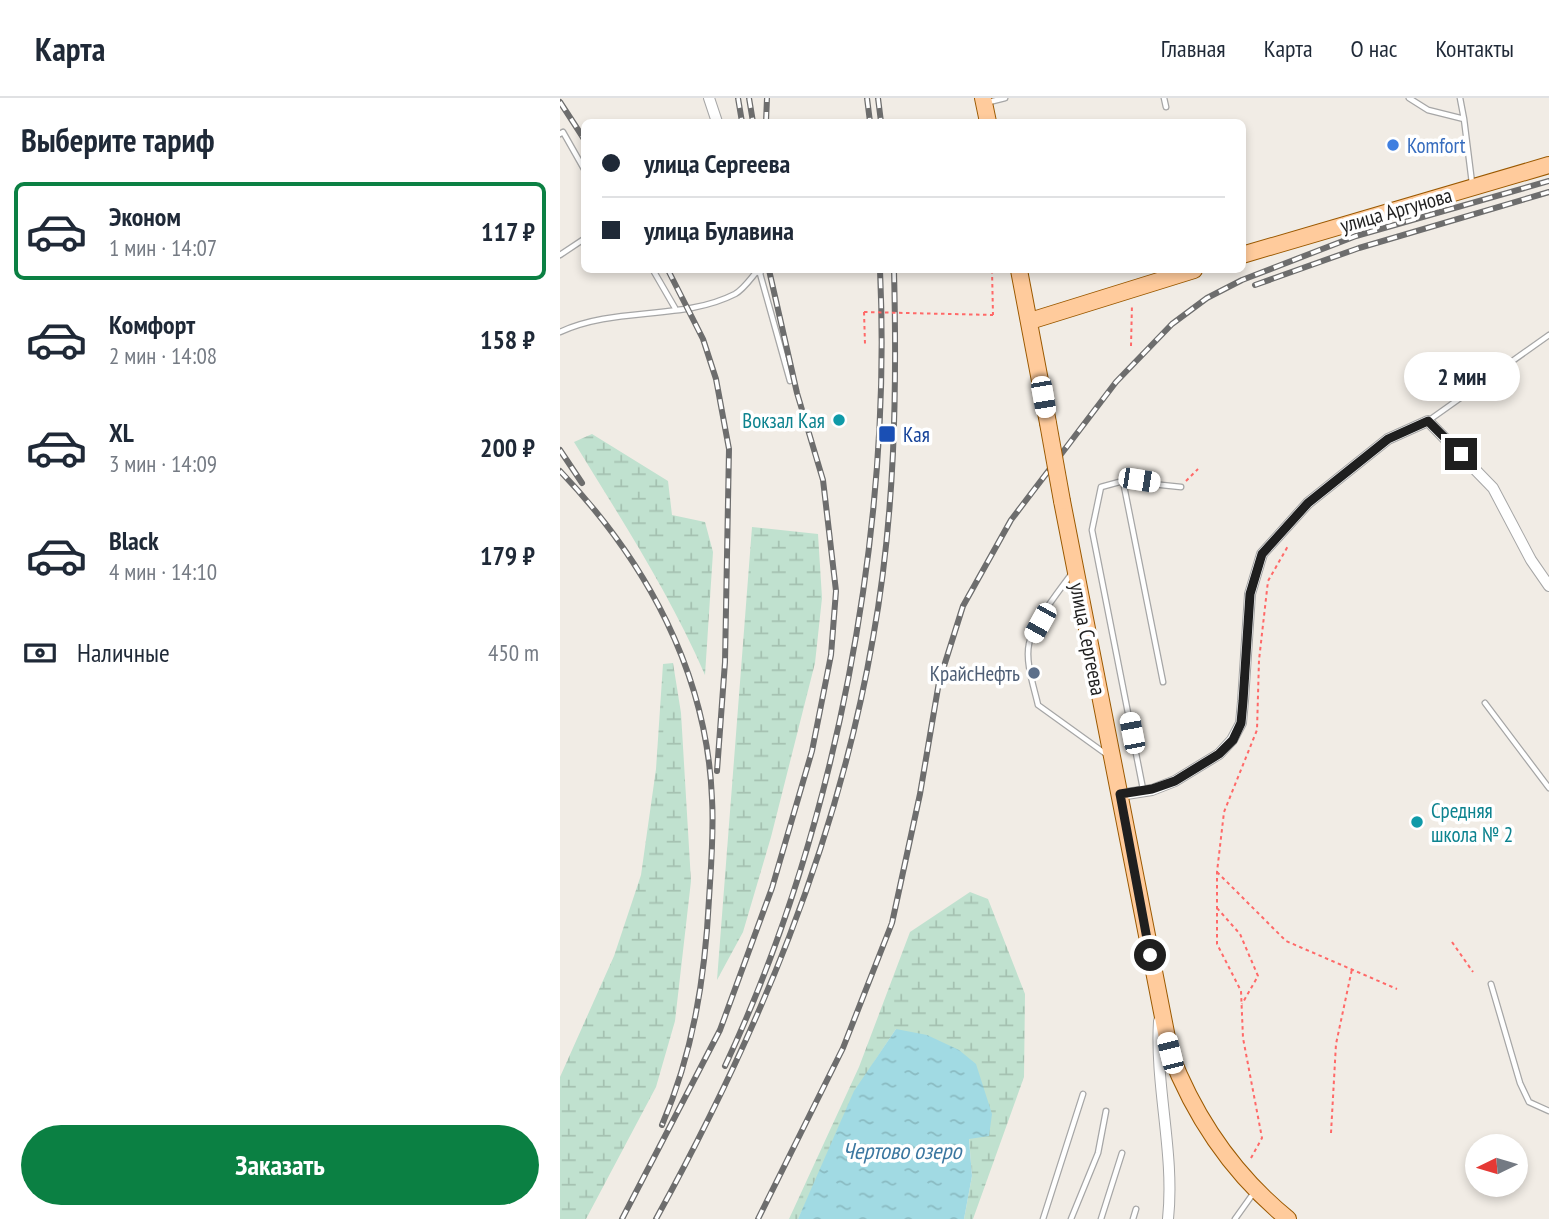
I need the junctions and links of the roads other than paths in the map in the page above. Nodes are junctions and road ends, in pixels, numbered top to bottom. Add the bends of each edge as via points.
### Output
1 (709, 98) edge
2 (1005, 98) edge
3 (1164, 98) edge
4 (1409, 98) edge
5 (1460, 98) edge
6 (983, 100) edge
7 (1166, 107) dead end
8 (716, 119) edge
9 (987, 119) edge
10 (1464, 119) junction
11 (560, 134) edge
12 (581, 164) edge
13 (1549, 165) edge
14 (1473, 187) junction
15 (581, 241) edge
16 (1246, 254) edge
17 (560, 255) edge
18 (655, 273) edge
19 (755, 273) edge
20 (759, 273) edge
21 (1020, 273) edge
22 (1184, 273) edge
23 (675, 308) junction
24 (1030, 321) junction
25 (560, 332) edge
26 (1549, 335) edge
27 (790, 381) dead end
28 (1428, 421) junction
29 (1123, 481) junction
30 (1181, 487) road end
31 (1075, 570) junction
32 (1549, 586) edge
33 (1163, 682) dead end
34 (1485, 703) dead end
35 (1111, 757) junction
36 (1549, 788) edge
37 (1143, 789) junction
38 (1120, 794) junction
39 (1491, 984) dead end
40 (1160, 1009) junction
41 (1083, 1094) dead end
42 (1106, 1111) dead end
43 (1549, 1111) edge
44 (1122, 1153) dead end
45 (1256, 1190) junction
46 (1136, 1209) dead end
47 (1042, 1219) edge
48 (1071, 1219) edge
49 (1101, 1219) edge
50 (1133, 1219) edge
51 (1168, 1219) edge
52 (1235, 1219) edge
53 (1288, 1219) edge

1 - 8 street
2 - 6 lane
3 - 7 lane
4 - 10 lane via 1428,110
5 - 10 lane
6 - 9 main road
10 - 14 lane
11 - 12 lane via 563,132
13 - 14 main road, улица Аргунова
14 - 16 main road, улица Аргунова
15 - 17 lane
18 - 23 lane
19 - 23 lane via 738,293 700,307
20 - 27 lane
21 - 24 main road, улица Сергеева
22 - 24 main road
23 - 25 lane via 585,320
24 - 31 main road, улица Сергеева, bridge
26 - 28 lane
28 - 32 street via 1493,488
28 - 37 street via 1388,439 1308,503 1274,537 1254,570 1241,723 1233,740 1175,781
29 - 30 lane
29 - 33 lane
29 - 37 lane via 1101,487 1092,530
31 - 35 main road, улица Сергеева
31 - 35 lane via 1028,644 1038,705
34 - 36 lane
35 - 38 main road, улица Сергеева
37 - 38 street
38 - 40 main road, улица Сергеева
39 - 43 lane via 1520,1083 1529,1102
40 - 45 main road, улица Сергеева via 1170,1053 1193,1106 1223,1152
40 - 51 street via 1156,1060 1171,1195
41 - 47 lane
42 - 48 lane via 1098,1153
44 - 49 lane
45 - 52 lane
45 - 53 main road, улица Сергеева
46 - 50 lane

